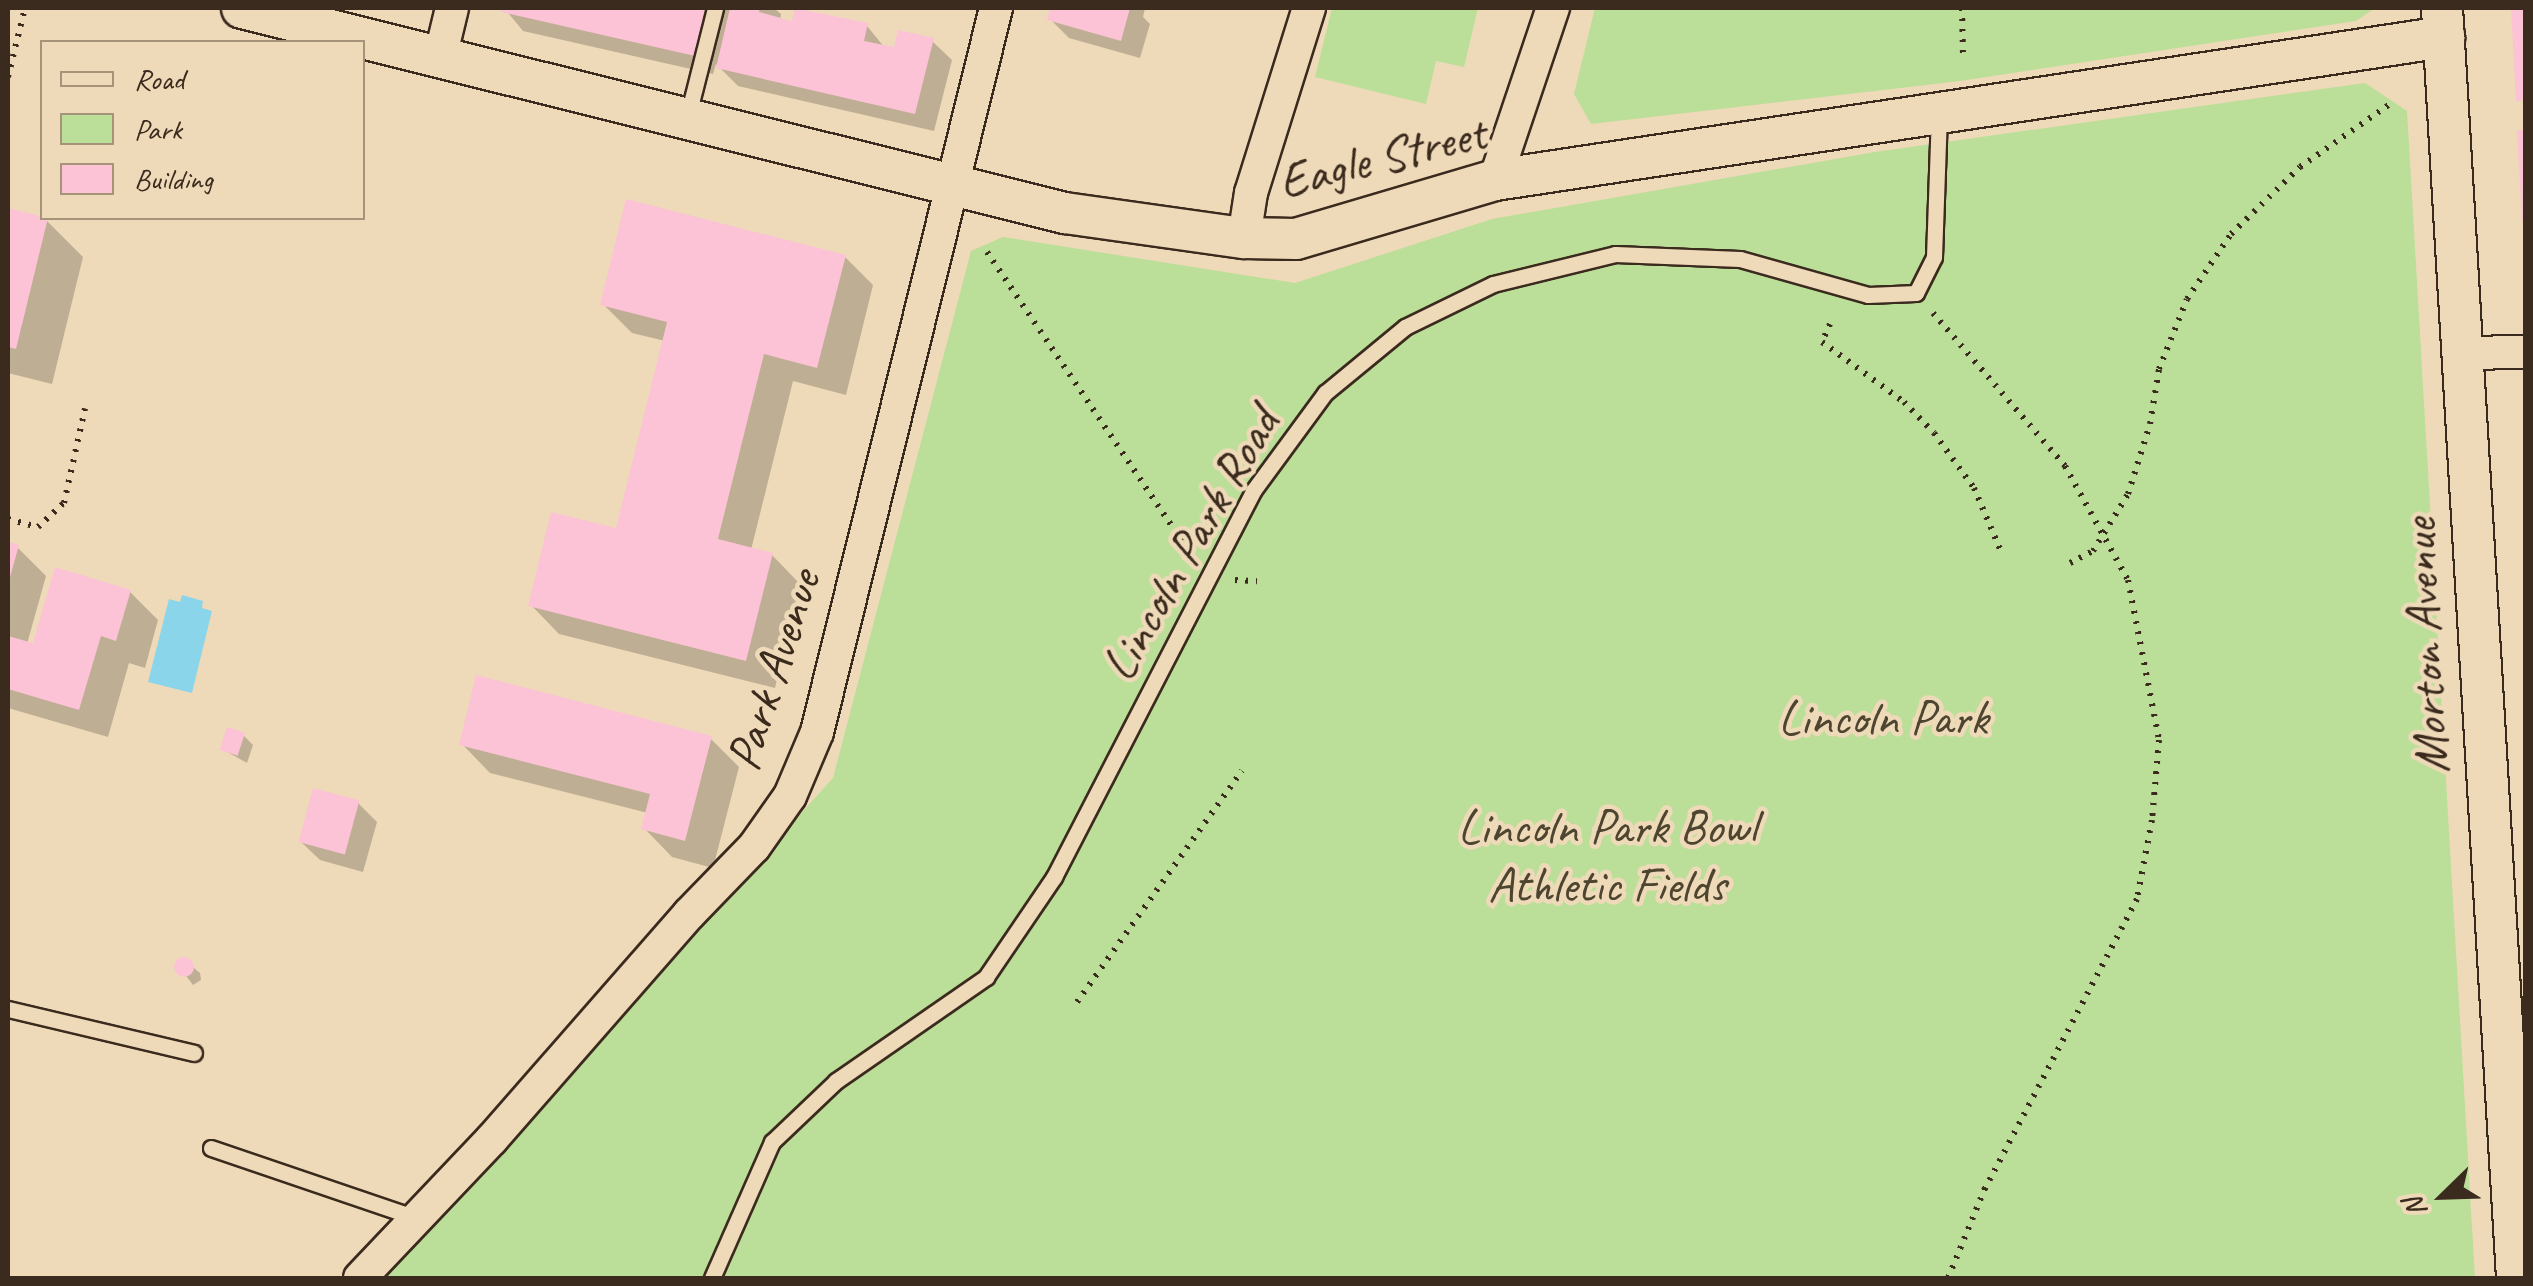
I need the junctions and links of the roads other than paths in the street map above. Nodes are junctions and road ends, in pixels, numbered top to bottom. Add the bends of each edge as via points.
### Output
1 (242, 8) edge
2 (452, 8) edge
3 (716, 8) edge
4 (996, 8) edge
5 (1309, 8) edge
6 (1553, 8) edge
7 (2443, 22) edge
8 (440, 58) junction
9 (1939, 111) junction
10 (687, 119) junction
11 (1495, 180) junction
12 (955, 186) junction
13 (1244, 238) junction
14 (2526, 352) edge
15 (2462, 353) junction
16 (8, 1010) edge
17 (194, 1053) dead end
18 (211, 1148) dead end
19 (417, 1218) junction
20 (360, 1278) edge
21 (712, 1278) edge
22 (2517, 1278) edge

1 - 8 street, Eagle Street
2 - 8 street
3 - 10 lane
4 - 12 street, Park Avenue
5 - 13 street via 1251,193
6 - 11 street
7 - 9 street, Eagle Street
7 - 15 street, Morton Avenue
8 - 10 street, Eagle Street
9 - 11 street, Eagle Street
9 - 21 lane, Lincoln Park Road via 1934,257 1916,293 1868,295 1740,259 1615,254 1493,284 1405,327 1325,393 1253,491 1054,877 986,977 836,1081 772,1142
10 - 12 street, Eagle Street
11 - 13 street, Eagle Street via 1296,240
12 - 13 street, Eagle Street via 1065,213
12 - 19 street, Park Avenue via 817,732 790,796 754,847
14 - 15 street
15 - 22 street, Morton Avenue
16 - 17 lane
18 - 19 lane
19 - 20 street, Park Avenue

